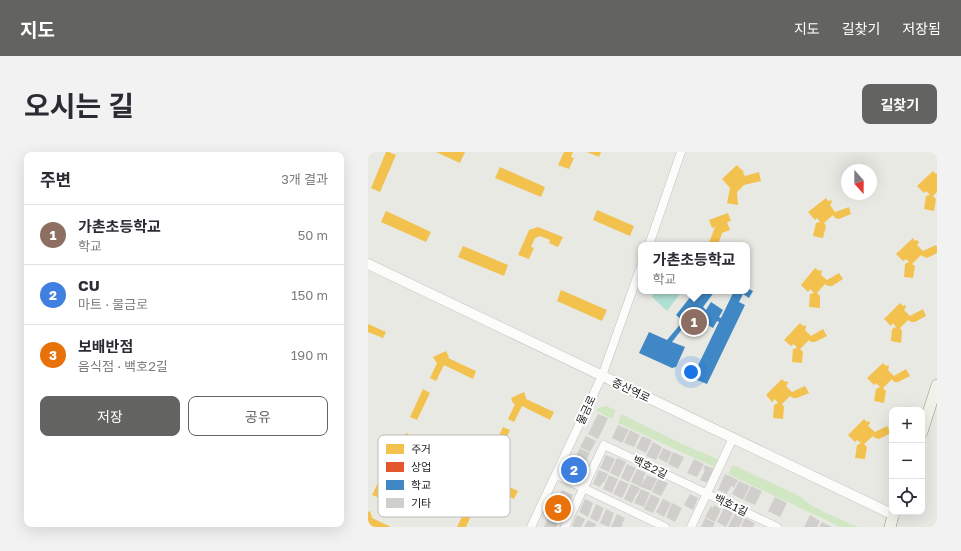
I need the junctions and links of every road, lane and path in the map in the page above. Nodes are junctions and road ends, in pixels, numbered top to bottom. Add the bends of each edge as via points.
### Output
1 (682, 152) edge
2 (650, 242) edge
3 (368, 264) edge
4 (638, 274) edge
5 (602, 376) junction
6 (937, 385) edge
7 (933, 410) edge
8 (925, 426) edge
9 (733, 438) junction
10 (556, 474) junction
11 (583, 488) junction
12 (706, 494) junction
13 (889, 511) edge
14 (893, 515) edge
15 (531, 527) edge
16 (565, 527) edge
17 (665, 527) edge
18 (691, 527) edge
19 (777, 527) edge
20 (890, 527) edge

1 - 2 street
3 - 5 street, 증산역로
4 - 5 street, 물금로
5 - 9 street, 증산역로
5 - 10 street, 물금로
6 - 7 main road
7 - 8 main road
9 - 12 street
9 - 13 street, 증산역로
10 - 11 street
10 - 15 street, 물금로
11 - 12 street, 백호2길 via 604,445
11 - 16 street, 백호2길
11 - 17 street
12 - 18 street
12 - 19 street, 백호1길
14 - 20 main road

